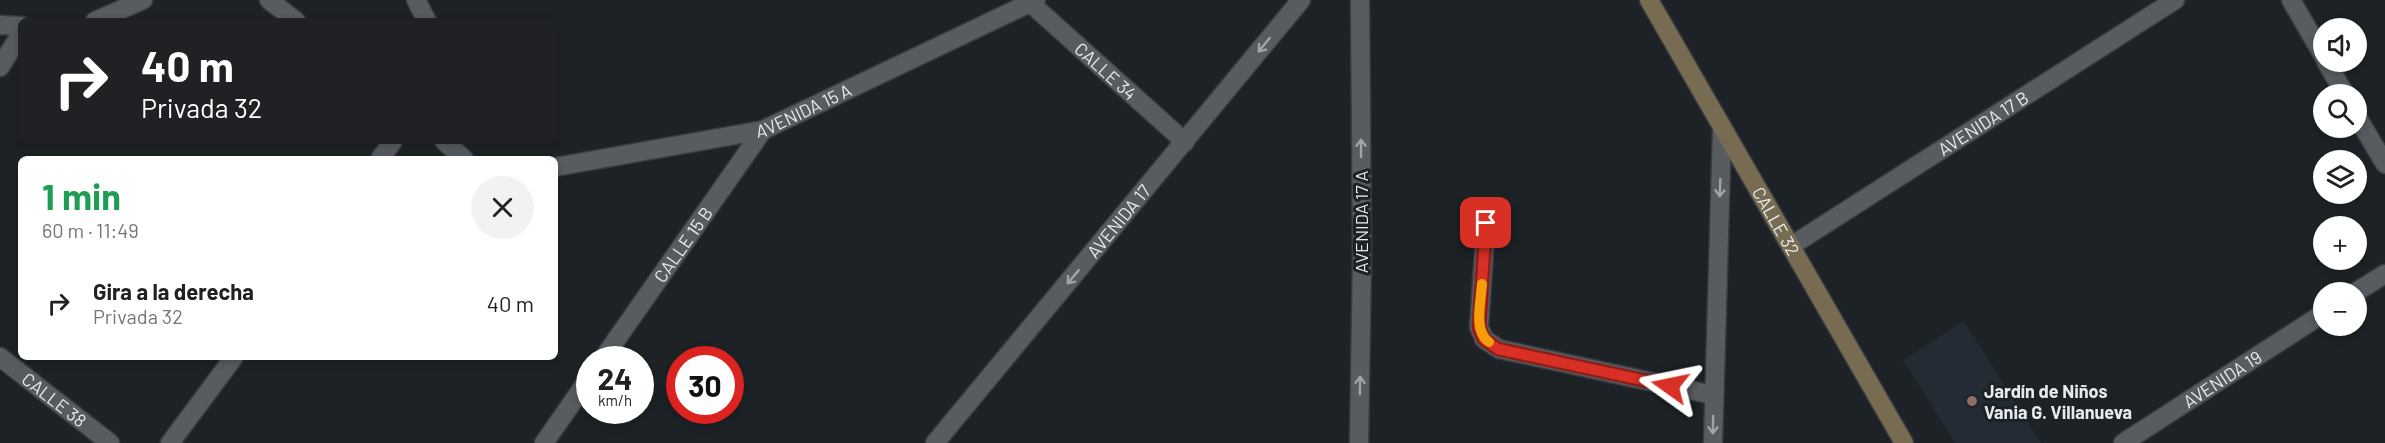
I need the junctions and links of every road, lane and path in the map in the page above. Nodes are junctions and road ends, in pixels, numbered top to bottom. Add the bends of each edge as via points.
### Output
1 (143, 0) edge
2 (269, 0) edge
3 (416, 0) edge
4 (1301, 0) edge
5 (1360, 0) edge
6 (1649, 0) edge
7 (2175, 0) edge
8 (2291, 0) edge
9 (1031, 1) edge
10 (102, 18) edge
11 (292, 18) edge
12 (425, 18) edge
13 (0, 26) edge
14 (18, 26) edge
15 (2313, 38) edge
16 (18, 39) edge
17 (0, 67) edge
18 (763, 130) junction
19 (1722, 130) junction
20 (2367, 134) edge
21 (1185, 141) junction
22 (447, 144) edge
23 (461, 156) edge
24 (2385, 164) edge
25 (558, 166) edge
26 (1486, 223) dead end
27 (1791, 246) junction
28 (2385, 274) edge
29 (2367, 285) edge
30 (2313, 321) edge
31 (612, 346) edge
32 (0, 357) edge
33 (232, 360) edge
34 (1713, 395) junction
35 (576, 397) edge
36 (110, 443) edge
37 (170, 443) edge
38 (544, 443) edge
39 (935, 443) edge
40 (1359, 443) edge
41 (1713, 443) edge
42 (1904, 443) edge
43 (2123, 443) edge

1 - 10 street
2 - 11 street
3 - 12 street
4 -> 21 street, AVENIDA 17
40 -> 5 street, AVENIDA 17 A
6 - 19 street, CALLE 32
7 - 27 street, AVENIDA 17 B
8 - 15 street
9 - 18 street, AVENIDA 15 A
9 - 21 street, CALLE 34
13 - 14 street
16 - 17 street
18 - 25 street, AVENIDA 15 A
18 - 31 street, CALLE 15 B
19 - 27 street, CALLE 32
19 -> 34 street
20 - 24 street
21 -> 39 street, AVENIDA 17
22 - 23 street
26 - 34 street via 1479,327 1484,339 1498,349
27 - 42 street, CALLE 32
28 - 29 street
30 - 43 street, AVENIDA 19
32 - 36 street, CALLE 38
33 - 37 street
34 -> 41 street
35 - 38 street

